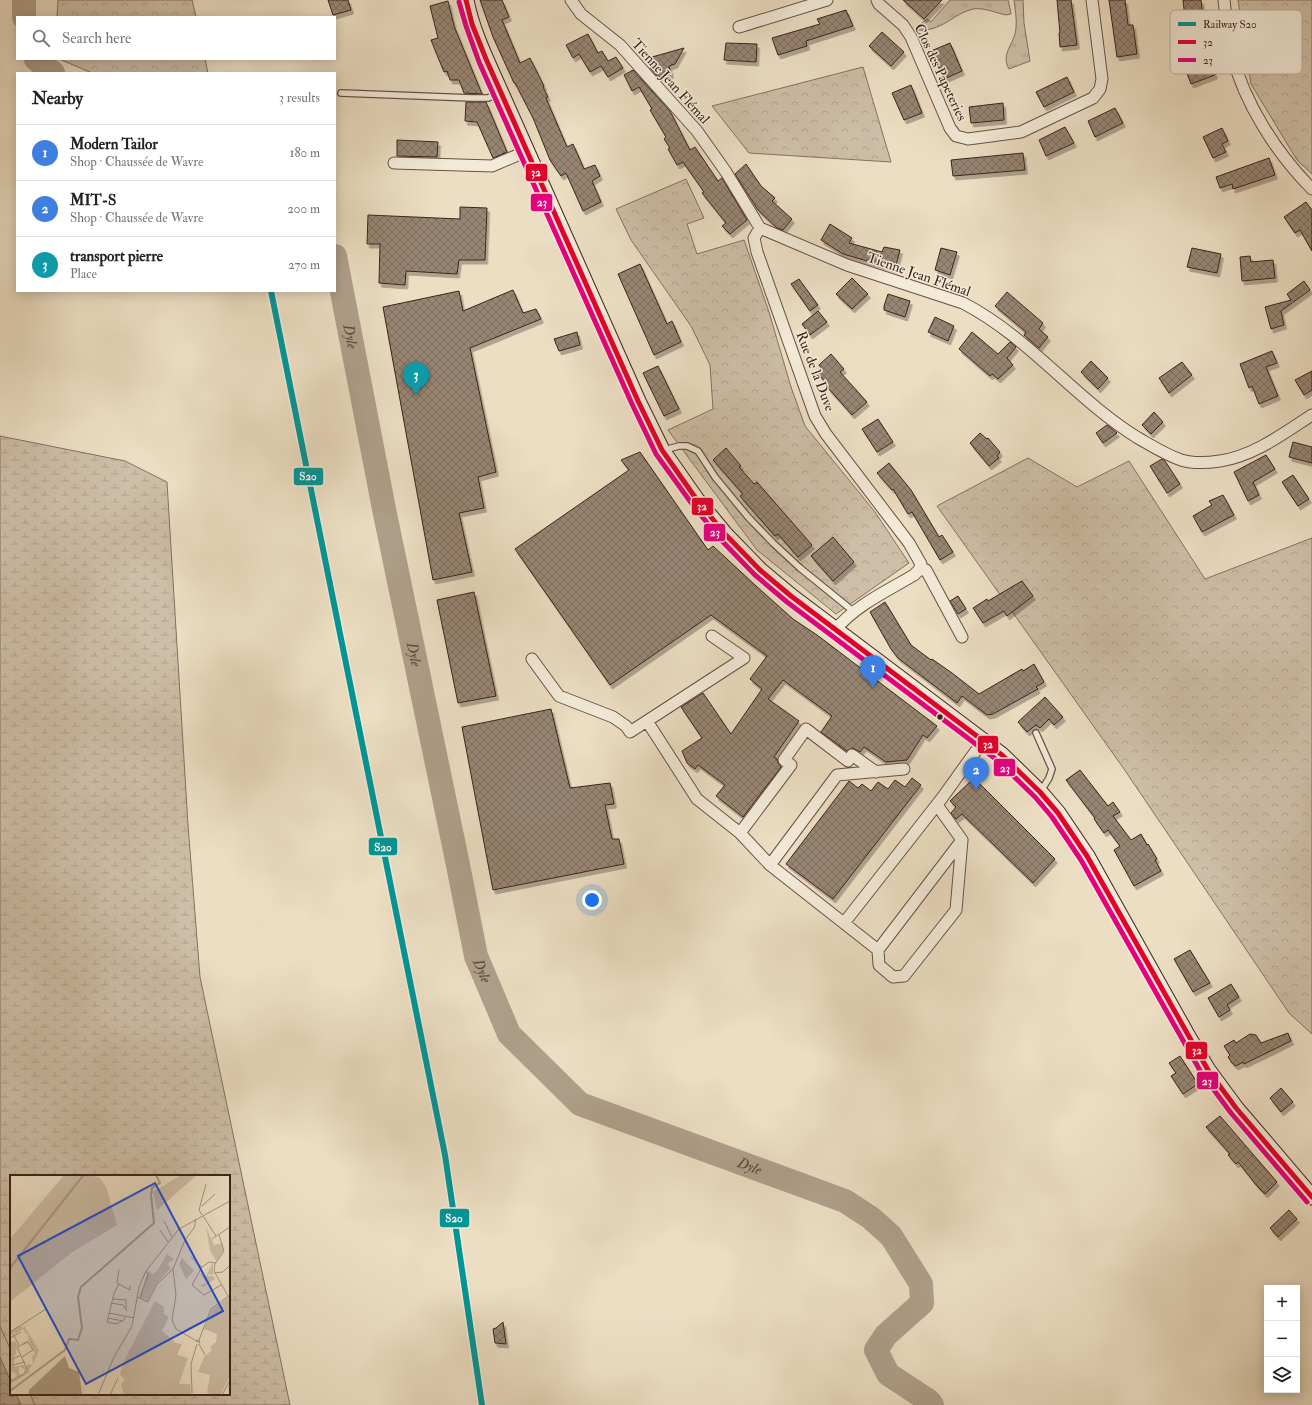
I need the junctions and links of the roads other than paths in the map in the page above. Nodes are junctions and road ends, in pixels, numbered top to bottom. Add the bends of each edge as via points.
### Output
1 (466, 0) edge
2 (571, 0) edge
3 (827, 0) edge
4 (877, 0) edge
5 (1092, 0) edge
6 (1224, 0) edge
7 (1225, 10) edge
8 (740, 27) dead end
9 (1238, 74) edge
10 (501, 92) junction
11 (341, 93) dead end
12 (527, 151) junction
13 (394, 163) dead end
14 (1312, 190) edge
15 (760, 228) junction
16 (1312, 415) edge
17 (662, 450) junction
18 (920, 570) junction
19 (853, 611) junction
20 (835, 630) junction
21 (712, 636) dead end
22 (962, 637) dead end
23 (532, 659) dead end
24 (647, 721) junction
25 (1036, 733) dead end
26 (983, 741) junction
27 (904, 769) dead end
28 (876, 772) junction
29 (1040, 792) junction
30 (936, 805) junction
31 (740, 833) junction
32 (962, 840) junction
33 (770, 865) junction
34 (844, 923) junction
35 (878, 950) junction
36 (1312, 1197) edge

1 - 10 main road via 480,44
2 - 15 street, Tienne Jean Flémal via 581,14 620,45 698,131 730,177
3 - 8 street
4 - 5 street, Clos des Papeteries via 903,25 911,37 950,128 956,136 968,139 1021,132 1093,98 1100,89 1102,79
6 - 7 street
9 - 14 street via 1244,91 1272,142
10 - 11 lane via 488,98
10 - 12 main road
12 - 13 street via 492,166
12 - 17 main road
15 - 16 street, Tienne Jean Flémal via 847,265 963,303 1011,334 1110,418 1149,444 1182,460 1203,463 1242,456
15 - 18 street, Rue de la Duve via 754,238 757,252 815,416 909,543 921,564
17 - 19 lane via 687,446 698,452 715,477 773,543
17 - 20 main road via 696,500 725,534 760,570
18 - 19 street
18 - 22 street, Rue de la Duve via 926,570
19 - 20 street
20 - 26 main road
21 - 24 street via 744,658
23 - 24 street via 559,696 613,717 630,732
24 - 31 street via 697,799
25 - 29 lane via 1052,770
26 - 29 main road via 1002,755
26 - 30 street
27 - 28 street
28 - 31 street via 852,755 848,761 806,729 784,760 791,765
28 - 33 street via 838,775
29 - 36 main road via 1058,813 1087,856 1208,1070 1236,1108
30 - 32 street
30 - 34 street
31 - 33 street
32 - 35 street
32 - 35 street via 956,910 904,976 893,977 879,965
33 - 34 street
34 - 35 street

